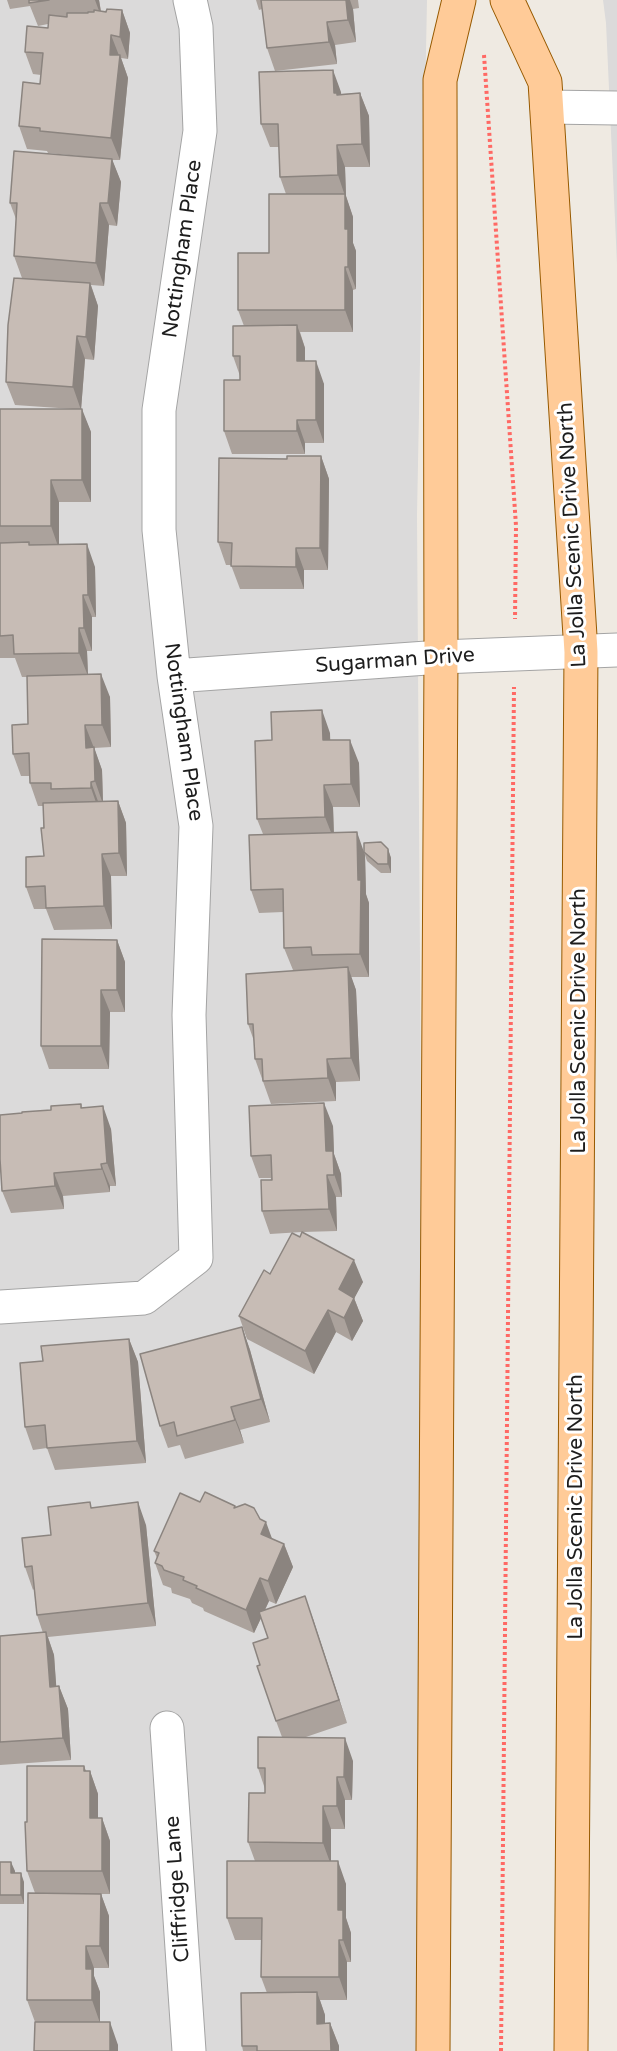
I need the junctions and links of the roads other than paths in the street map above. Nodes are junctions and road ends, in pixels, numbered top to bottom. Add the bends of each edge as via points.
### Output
1 (190, 0) edge
2 (459, 0) edge
3 (507, 0) edge
4 (547, 107) junction
5 (617, 108) edge
6 (617, 650) edge
7 (581, 652) junction
8 (441, 657) junction
9 (174, 676) junction
10 (0, 1307) edge
11 (167, 1728) dead end
12 (189, 2051) edge
13 (433, 2051) edge
14 (571, 2051) edge

1 - 9 street, Nottingham Place via 196,27 200,131 159,410 159,530
2 - 8 main road via 440,80
3 - 4 main road, La Jolla Scenic Drive North via 545,82
4 - 5 street
4 - 7 main road, La Jolla Scenic Drive North
6 - 7 street, Sugarman Drive
7 - 8 street, Sugarman Drive
7 - 14 main road, La Jolla Scenic Drive North
8 - 9 street, Sugarman Drive
8 - 13 main road
9 - 10 street, Nottingham Place via 196,826 189,1015 196,1258 144,1298
11 - 12 street, Cliffridge Lane

